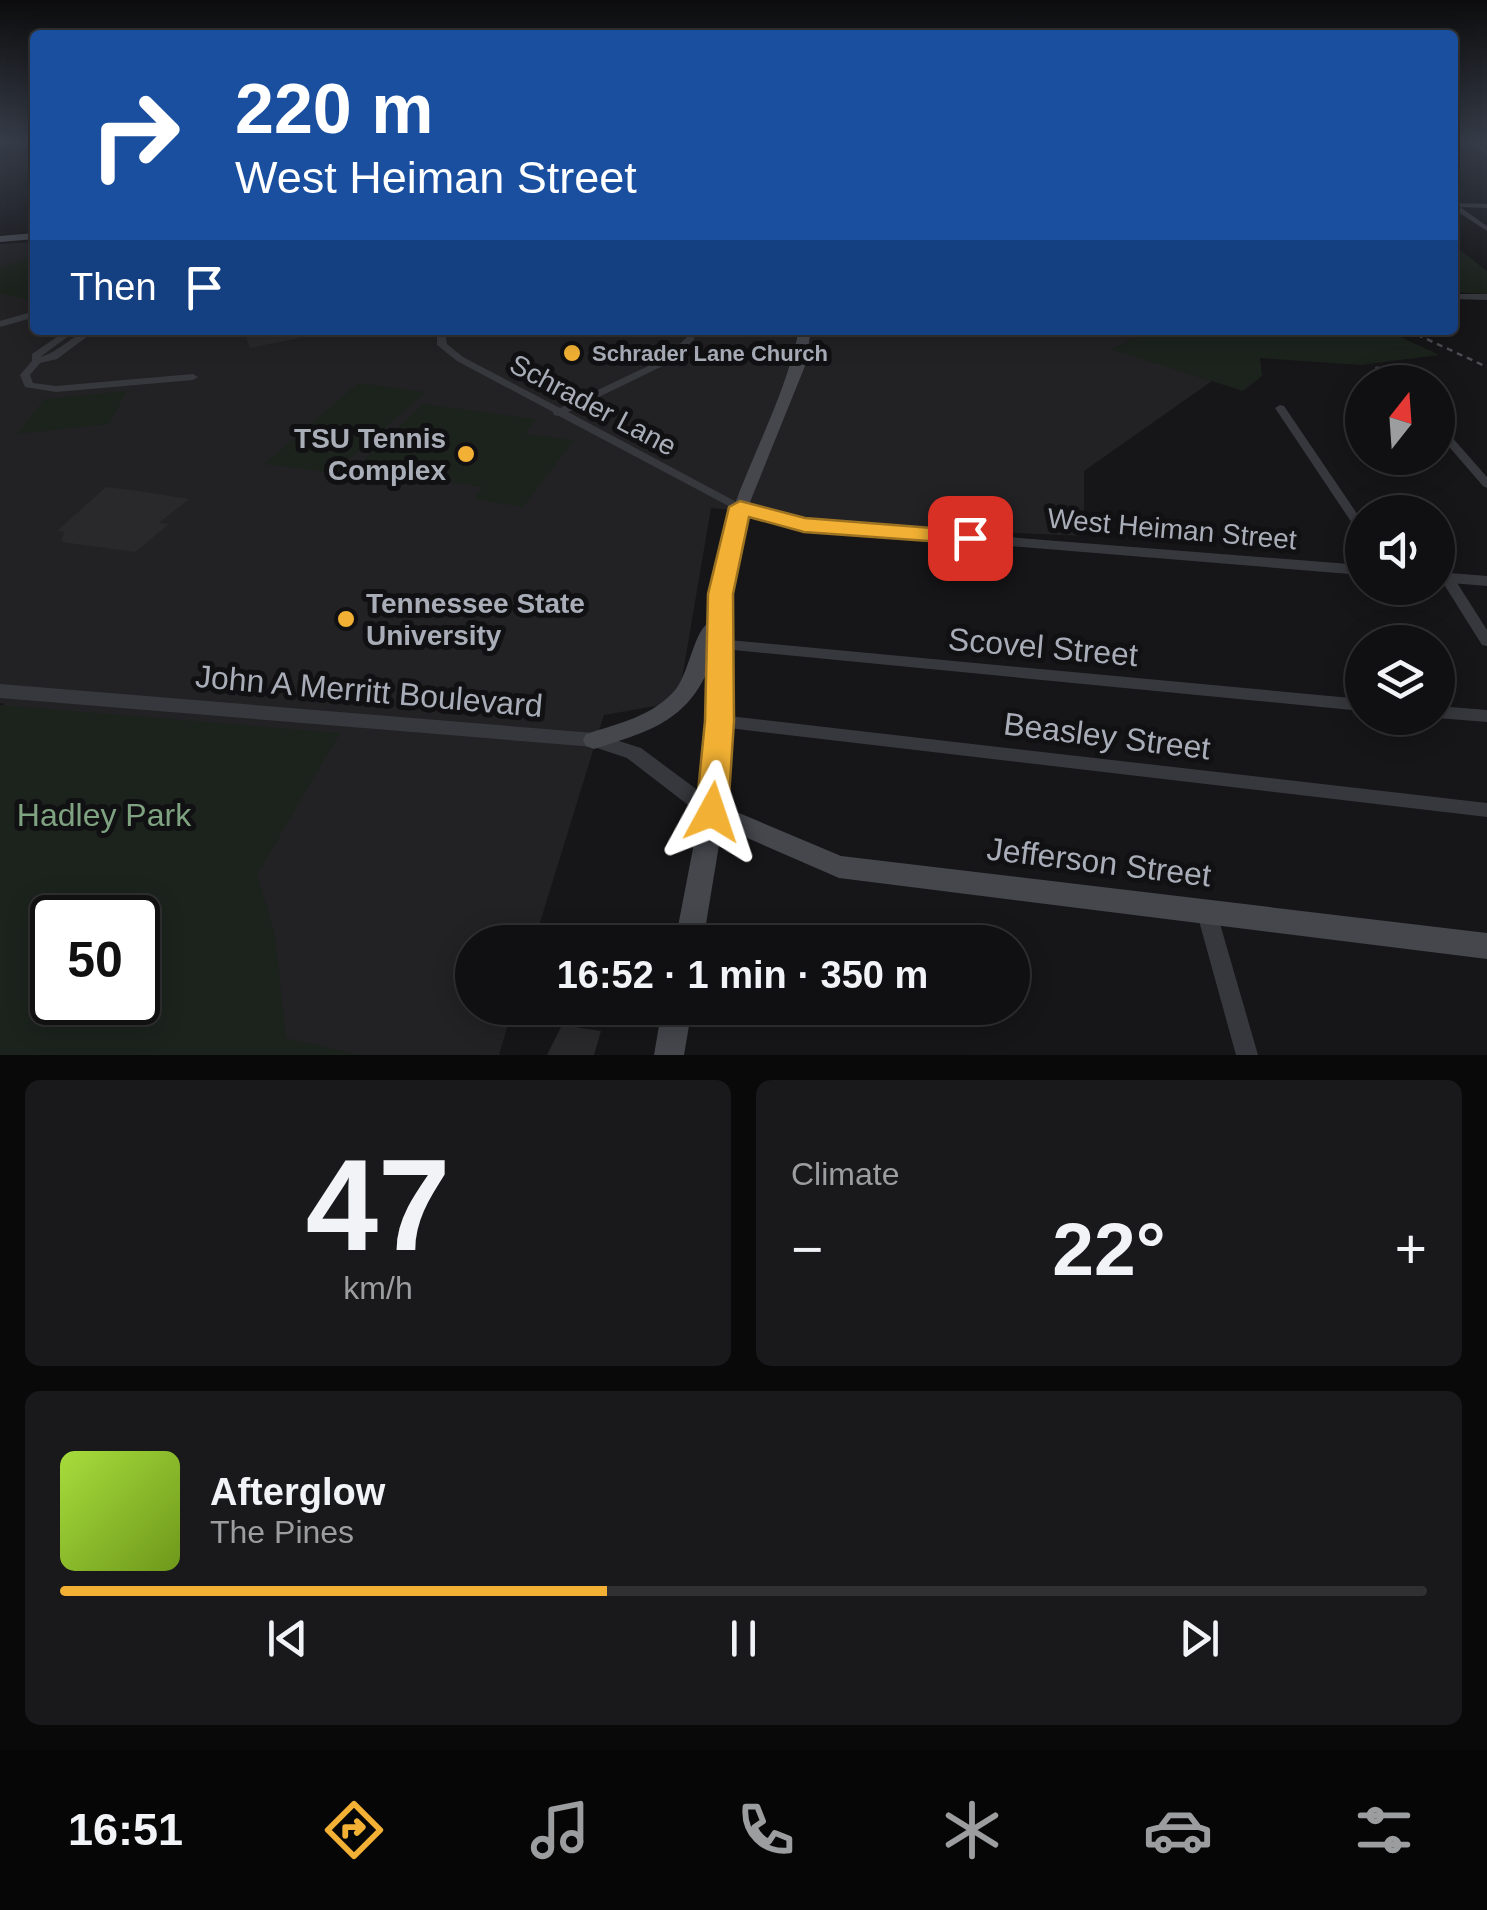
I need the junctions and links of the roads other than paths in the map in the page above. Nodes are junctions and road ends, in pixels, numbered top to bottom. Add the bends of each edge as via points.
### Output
1 (1458, 201) edge
2 (1458, 205) edge
3 (1466, 206) junction
4 (1487, 206) edge
5 (1458, 209) edge
6 (1487, 229) edge
7 (30, 236) edge
8 (0, 238) edge
9 (1458, 296) edge
10 (1487, 297) edge
11 (30, 315) edge
12 (0, 324) edge
13 (66, 335) edge
14 (85, 335) edge
15 (441, 335) edge
16 (804, 335) edge
17 (691, 338) dead end
18 (37, 361) junction
19 (193, 377) dead end
20 (1280, 408) dead end
21 (558, 413) junction
22 (1455, 447) edge
23 (1487, 484) edge
24 (1345, 504) edge
25 (740, 507) junction
26 (1345, 569) edge
27 (1455, 578) edge
28 (1487, 581) edge
29 (720, 594) junction
30 (1455, 595) edge
31 (1487, 641) edge
32 (718, 644) junction
33 (0, 691) edge
34 (1345, 702) edge
35 (1455, 713) edge
36 (1487, 716) edge
37 (720, 721) junction
38 (594, 740) junction
39 (1487, 810) edge
40 (712, 812) junction
41 (1206, 910) junction
42 (691, 925) edge
43 (1487, 946) edge
44 (674, 1025) edge
45 (669, 1055) edge
46 (1247, 1055) edge

1 - 3 street
2 - 3 street
3 - 4 street
5 - 6 street
7 - 8 main road
9 - 10 street
11 - 12 street
13 - 18 street
14 - 18 street
15 - 21 street, Schrader Lane via 450,352
16 - 25 main road via 798,366
17 - 21 street via 668,360
18 - 19 street via 26,379 43,388
20 - 24 street
21 - 25 street, Schrader Lane
22 - 23 street
25 - 26 street, West Heiman Street via 804,525
25 - 29 main road
27 - 28 street
29 - 32 main road
29 - 38 main road via 688,693 640,726
30 - 31 street
32 - 34 street, Scovel Street
32 - 37 main road
33 - 38 street, John A Merritt Boulevard
35 - 36 street
37 - 39 street, Beasley Street
37 - 40 main road
38 - 40 street, John A Merritt Boulevard via 634,753
40 - 41 main road, Jefferson Street via 839,867
40 - 42 main road
41 - 43 main road, Jefferson Street
41 - 46 street
44 - 45 main road

